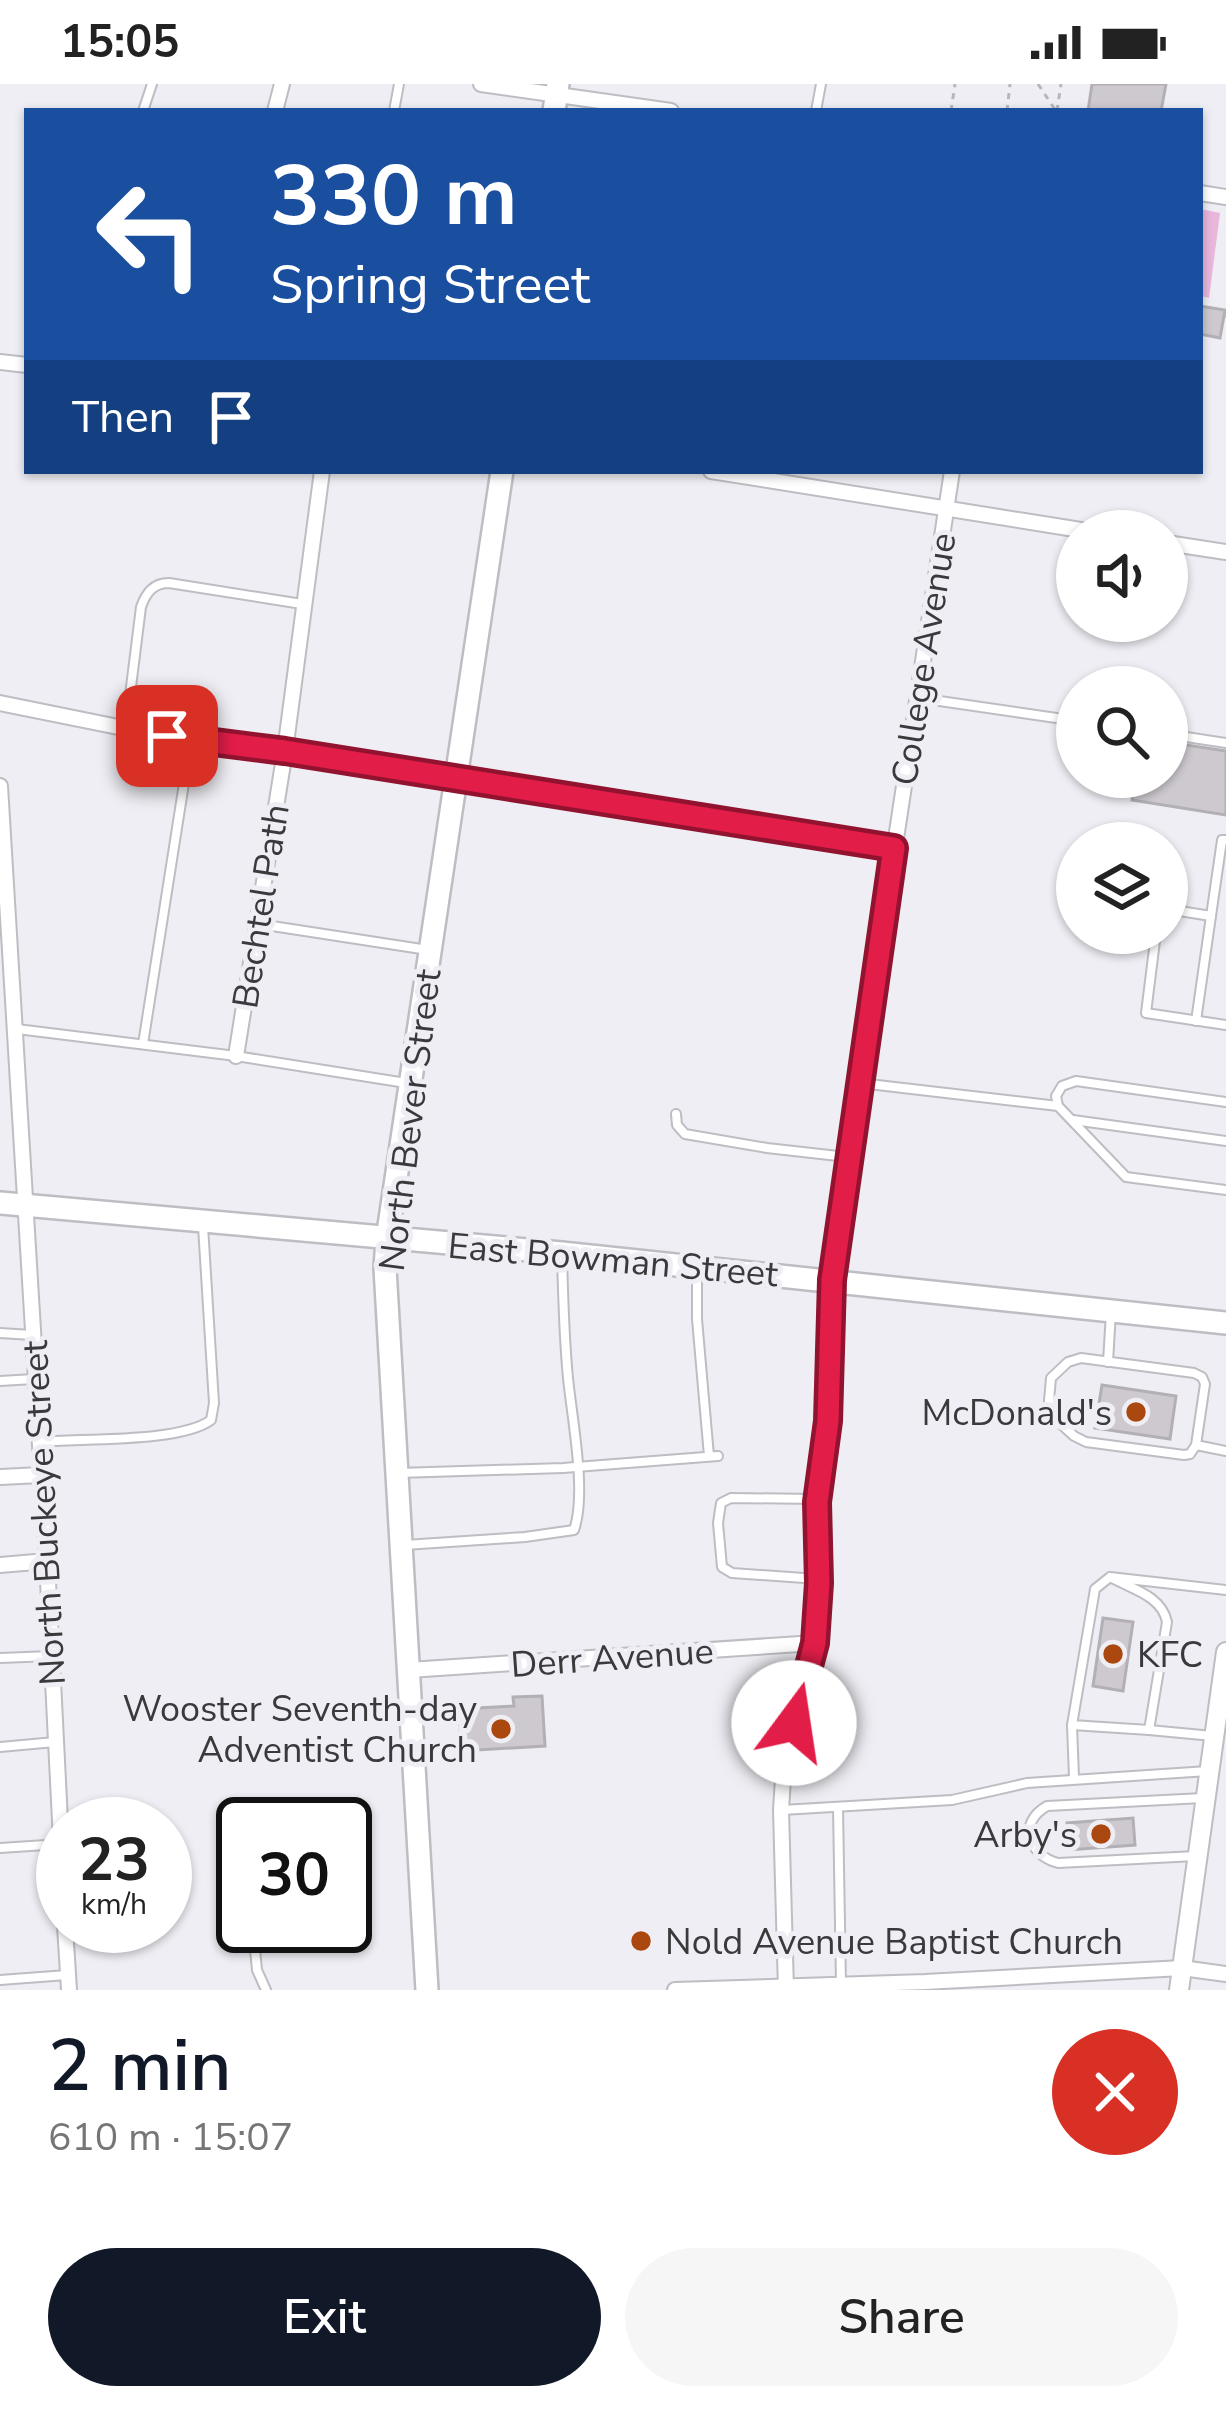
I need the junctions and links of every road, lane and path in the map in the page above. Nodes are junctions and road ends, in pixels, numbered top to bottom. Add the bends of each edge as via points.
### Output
1 (481, 84) edge
2 (556, 96) edge
3 (648, 108) edge
4 (322, 474) edge
5 (502, 474) edge
6 (730, 474) edge
7 (952, 474) edge
8 (946, 508) junction
9 (1056, 526) edge
10 (1188, 546) edge
11 (1226, 552) edge
12 (304, 604) junction
13 (917, 698) junction
14 (0, 704) edge
15 (1056, 718) edge
16 (126, 729) junction
17 (1188, 737) edge
18 (191, 739) junction
19 (1226, 743) edge
20 (285, 751) junction
21 (454, 780) junction
22 (0, 785) edge
23 (1226, 840) edge
24 (1, 845) edge
25 (894, 848) junction
26 (1188, 912) edge
27 (1210, 916) junction
28 (257, 924) junction
29 (431, 950) junction
30 (1153, 954) edge
31 (1196, 1021) junction
32 (1226, 1025) edge
33 (15, 1029) junction
34 (142, 1045) junction
35 (236, 1057) junction
36 (0, 1074) edge
37 (17, 1075) junction
38 (859, 1083) junction
39 (411, 1084) junction
40 (1226, 1102) edge
41 (1058, 1106) junction
42 (676, 1114) dead end
43 (1072, 1120) junction
44 (1226, 1141) edge
45 (848, 1157) junction
46 (1226, 1190) edge
47 (25, 1196) junction
48 (0, 1203) edge
49 (203, 1222) junction
50 (387, 1239) junction
51 (562, 1253) junction
52 (698, 1267) junction
53 (832, 1280) junction
54 (1111, 1310) junction
55 (1226, 1323) edge
56 (0, 1333) edge
57 (32, 1335) junction
58 (1108, 1362) junction
59 (34, 1378) junction
60 (0, 1381) edge
61 (38, 1442) junction
62 (1196, 1445) junction
63 (1226, 1451) edge
64 (577, 1467) junction
65 (396, 1473) junction
66 (41, 1475) junction
67 (0, 1477) edge
68 (817, 1499) junction
69 (401, 1545) junction
70 (47, 1561) junction
71 (0, 1564) edge
72 (1110, 1577) junction
73 (818, 1579) junction
74 (1226, 1590) edge
75 (815, 1643) junction
76 (1226, 1652) edge
77 (51, 1656) junction
78 (0, 1658) edge
79 (409, 1670) junction
80 (1072, 1725) junction
81 (1149, 1730) junction
82 (1213, 1736) junction
83 (55, 1742) junction
84 (0, 1747) edge
85 (1208, 1771) junction
86 (1074, 1778) junction
87 (58, 1797) edge
88 (1204, 1798) junction
89 (838, 1807) junction
90 (781, 1810) junction
91 (36, 1846) edge
92 (0, 1848) edge
93 (1197, 1856) junction
94 (255, 1953) edge
95 (1182, 1968) junction
96 (1226, 1974) edge
97 (0, 1980) edge
98 (69, 1982) edge
99 (841, 1984) junction
100 (1004, 1984) edge
101 (926, 1986) edge
102 (786, 1988) edge
103 (266, 1990) edge
104 (427, 1990) edge
105 (675, 1990) edge
106 (1179, 1990) edge

1 - 2 street
2 - 3 street
4 - 12 street, Bechtel Path
5 - 21 main road, North Bever Street
6 - 8 street
7 - 8 street, College Avenue
8 - 9 street
8 - 13 street, College Avenue
10 - 11 street
12 - 16 lane via 169,583 152,588 141,607
12 - 20 street, Bechtel Path
13 - 15 lane
13 - 25 street, College Avenue
14 - 16 street
16 - 18 street
17 - 19 lane
18 - 20 street
18 - 34 lane
20 - 21 street
20 - 28 street, Bechtel Path
21 - 25 street
21 - 29 main road, North Bever Street
22 - 24 street, North Buckeye Street
23 - 27 lane
24 - 33 street, North Buckeye Street
25 - 38 street, College Avenue
26 - 27 lane
27 - 31 lane
28 - 29 lane
28 - 35 street, Bechtel Path
29 - 39 main road, North Bever Street
30 - 31 lane via 1146,1013
31 - 32 lane
33 - 34 lane
33 - 37 street, North Buckeye Street
34 - 35 lane
35 - 39 lane
36 - 37 lane
37 - 47 street, North Buckeye Street
38 - 41 lane
38 - 45 street, College Avenue
39 - 50 main road, North Bever Street
40 - 41 lane via 1076,1081 1062,1087
41 - 43 lane
42 - 45 lane via 685,1134
43 - 44 lane
43 - 46 lane via 1126,1177
45 - 53 street, College Avenue
47 - 48 main road, East Bowman Street
47 - 49 main road, East Bowman Street
47 - 57 street, North Buckeye Street
49 - 50 main road, East Bowman Street
49 - 61 lane via 211,1420 163,1434
50 - 51 main road, East Bowman Street
50 - 65 main road, North Bever Street
51 - 52 main road, East Bowman Street
51 - 64 lane
52 - 53 main road, East Bowman Street
52 - 64 lane via 714,1456
53 - 54 main road, East Bowman Street
53 - 68 street, College Avenue
54 - 55 main road, East Bowman Street
54 - 58 lane
56 - 57 lane
57 - 59 street, North Buckeye Street
58 - 62 lane via 1202,1377
58 - 62 lane via 1074,1359 1054,1375 1051,1418 1086,1442 1184,1455
59 - 60 lane
59 - 61 street, North Buckeye Street
61 - 66 street, North Buckeye Street
62 - 63 lane
64 - 65 lane
64 - 69 lane via 574,1529
65 - 69 main road, North Bever Street
66 - 67 street
66 - 70 street, North Buckeye Street
68 - 73 street, College Avenue
68 - 73 lane via 731,1498 721,1503 718,1523 722,1567 732,1573
69 - 79 main road, North Bever Street
70 - 71 street
70 - 77 street, North Buckeye Street
72 - 74 lane
72 - 80 lane via 1095,1588
72 - 81 lane via 1166,1613
73 - 75 street, College Avenue
75 - 79 street, Derr Avenue
75 - 90 street, College Avenue via 784,1763
76 - 82 street
77 - 78 lane
77 - 83 street, North Buckeye Street
79 - 104 main road, North Bever Street
80 - 81 lane
80 - 86 lane
81 - 82 lane
82 - 85 street
83 - 84 lane
83 - 87 street, North Buckeye Street
85 - 86 lane
85 - 88 street
86 - 89 lane via 952,1800
88 - 93 street
88 - 93 lane via 1047,1806 1030,1826 1037,1854 1058,1863
89 - 90 lane
89 - 99 lane
90 - 102 street, College Avenue
91 - 92 lane
93 - 95 street
94 - 103 lane
95 - 96 street
95 - 100 street
95 - 106 street
97 - 98 lane
99 - 101 street
99 - 102 street
100 - 101 street
102 - 105 street

